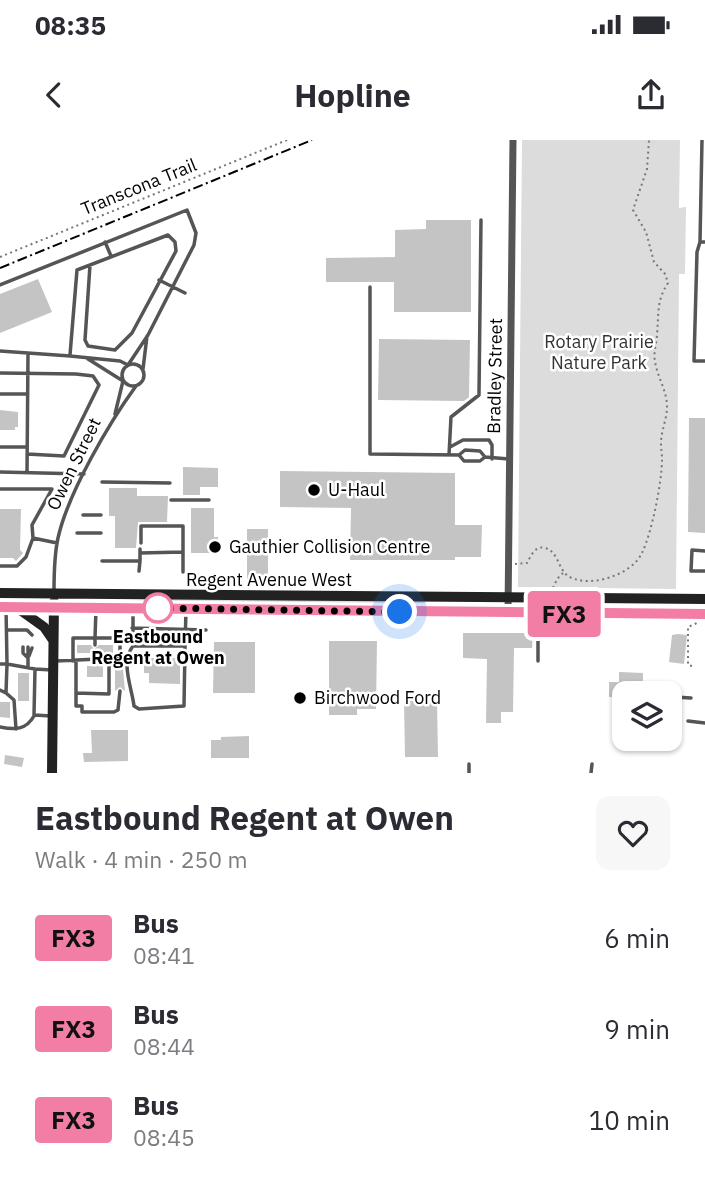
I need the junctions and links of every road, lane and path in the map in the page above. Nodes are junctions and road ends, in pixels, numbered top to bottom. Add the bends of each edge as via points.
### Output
1 (287, 140) edge
2 (513, 140) edge
3 (649, 140) edge
4 (702, 140) edge
5 (481, 220) dead end
6 (105, 242) junction
7 (703, 242) edge
8 (111, 256) junction
9 (0, 257) edge
10 (90, 265) junction
11 (159, 280) junction
12 (0, 285) edge
13 (370, 287) dead end
14 (172, 288) junction
15 (185, 293) dead end
16 (148, 335) junction
17 (0, 351) edge
18 (28, 353) junction
19 (70, 356) junction
20 (85, 358) junction
21 (705, 361) edge
22 (128, 365) junction
23 (143, 369) junction
24 (0, 373) edge
25 (27, 373) junction
26 (123, 380) junction
27 (136, 386) junction
28 (0, 394) edge
29 (27, 394) junction
30 (113, 419) junction
31 (0, 447) edge
32 (27, 447) junction
33 (450, 447) junction
34 (27, 454) junction
35 (449, 455) junction
36 (459, 456) junction
37 (485, 457) junction
38 (492, 459) junction
39 (510, 459) junction
40 (0, 472) edge
41 (27, 473) junction
42 (84, 474) junction
43 (102, 482) dead end
44 (170, 483) dead end
45 (0, 489) edge
46 (171, 500) dead end
47 (209, 500) dead end
48 (83, 515) dead end
49 (101, 515) dead end
50 (77, 533) dead end
51 (101, 533) dead end
52 (33, 538) junction
53 (57, 543) junction
54 (141, 543) dead end
55 (705, 551) edge
56 (183, 552) junction
57 (102, 561) dead end
58 (140, 561) junction
59 (514, 565) dead end
60 (0, 566) edge
61 (139, 571) dead end
62 (705, 571) edge
63 (183, 572) dead end
64 (564, 572) junction
65 (553, 590) dead end
66 (0, 593) edge
67 (54, 594) junction
68 (508, 597) junction
69 (705, 599) edge
70 (54, 606) junction
71 (7, 607) edge
72 (96, 607) junction
73 (133, 608) junction
74 (186, 608) junction
75 (508, 613) junction
76 (538, 614) junction
77 (701, 618) edge
78 (0, 626) edge
79 (6, 628) junction
80 (132, 628) junction
81 (186, 630) junction
82 (206, 630) dead end
83 (27, 634) dead end
84 (81, 638) junction
85 (95, 638) junction
86 (107, 638) junction
87 (54, 641) junction
88 (81, 645) dead end
89 (95, 645) dead end
90 (108, 645) dead end
91 (133, 646) junction
92 (184, 646) junction
93 (27, 648) dead end
94 (108, 656) junction
95 (120, 658) junction
96 (74, 661) junction
97 (538, 661) dead end
98 (0, 664) edge
99 (7, 664) junction
100 (53, 665) junction
101 (120, 666) dead end
102 (692, 666) dead end
103 (28, 668) junction
104 (35, 669) junction
105 (0, 690) edge
106 (120, 691) dead end
107 (6, 693) junction
108 (76, 693) junction
109 (682, 697) edge
110 (691, 698) dead end
111 (34, 715) junction
112 (53, 716) junction
113 (688, 721) dead end
114 (705, 723) edge
115 (0, 727) edge
116 (16, 729) junction
117 (469, 764) dead end
118 (592, 764) dead end
119 (52, 773) edge
120 (469, 773) edge
121 (591, 773) edge

1 - 9 path, Transcona Trail
2 - 39 street, Bradley Street
3 - 64 path via 646,169 633,210 668,284 658,304 654,359 667,409 660,442 659,487 643,551 632,567 622,574 592,580
4 - 7 lane
5 - 33 lane via 480,395 451,417
6 - 8 lane
6 - 12 lane
6 - 14 lane via 187,210 194,245
7 - 21 lane via 697,252 694,360
8 - 10 lane
8 - 11 lane via 168,235 176,251
10 - 11 lane via 88,346 116,350 121,346 132,334
10 - 19 lane via 77,270
11 - 14 lane
13 - 35 lane via 370,454
14 - 15 lane
14 - 16 lane
16 - 22 lane
16 - 23 lane, Owen Street
17 - 18 lane
18 - 19 lane
18 - 25 lane
19 - 20 lane
20 - 22 lane
20 - 26 lane
22 - 23 lane
22 - 26 lane
23 - 27 lane, Owen Street via 144,379
24 - 25 lane
25 - 29 lane
25 - 34 lane via 93,376 99,385 64,456
26 - 27 lane
26 - 30 lane
27 - 30 lane, Owen Street
28 - 29 lane
29 - 32 lane
30 - 42 lane, Owen Street
31 - 32 lane
32 - 34 lane
33 - 35 lane
33 - 38 lane via 463,440 489,440
34 - 41 lane
35 - 36 lane
36 - 37 lane via 464,461
36 - 37 lane via 465,450 480,451
37 - 38 lane
38 - 39 lane
39 - 68 street, Bradley Street
40 - 41 lane
41 - 42 lane
42 - 53 lane, Owen Street via 63,517
43 - 44 lane
45 - 52 lane via 52,489 32,525
46 - 47 lane
48 - 49 lane
50 - 51 lane
52 - 53 lane
52 - 60 lane via 17,566
53 - 67 lane, Owen Street
54 - 56 lane via 141,526 183,526
55 - 62 lane via 692,550 691,561 691,571
56 - 58 lane via 140,551
56 - 63 lane
57 - 58 lane
58 - 61 lane
59 - 64 path via 527,563 541,547 552,551
64 - 65 path
66 - 67 main road, Regent Avenue West
67 - 68 main road, Regent Avenue West
67 - 70 main road, Owen Street
68 - 69 main road, Regent Avenue West
68 - 75 street, Bradley Street
70 - 71 main road, Regent Avenue West
70 - 72 main road, Regent Avenue West
70 - 87 main road, Owen Street
71 - 79 lane
71 - 87 main road via 44,627
72 - 73 main road, Regent Avenue West
72 - 85 lane
73 - 74 main road, Regent Avenue West
73 - 80 lane
74 - 75 main road, Regent Avenue West
74 - 81 lane
75 - 76 main road, Regent Avenue West
76 - 77 main road, Regent Avenue West
76 - 97 lane
77 - 102 path via 688,627 688,665
78 - 79 lane
79 - 83 lane via 27,629
79 - 99 lane
80 - 81 lane
80 - 91 lane
81 - 82 lane
81 - 92 lane
84 - 85 lane
84 - 88 lane
84 - 96 lane via 73,638
85 - 86 lane
85 - 89 lane
86 - 90 lane
86 - 95 lane via 120,638
87 - 100 main road, Owen Street
91 - 92 lane
91 - 92 lane via 128,652 127,672 134,706 139,709 184,706
93 - 103 lane
94 - 95 lane
94 - 96 lane via 81,656
94 - 108 lane via 109,694
95 - 101 lane
96 - 100 lane
96 - 108 lane
98 - 99 lane
99 - 103 lane
99 - 107 lane
100 - 104 lane
100 - 112 main road, Owen Street
103 - 104 lane
104 - 111 lane
105 - 107 lane
106 - 108 lane via 120,706 114,712 82,712 82,706 76,706
107 - 116 lane via 14,700
109 - 110 lane
111 - 112 lane
111 - 116 lane via 29,724
112 - 119 main road, Owen Street
113 - 114 lane
115 - 116 lane
117 - 120 lane
118 - 121 lane

